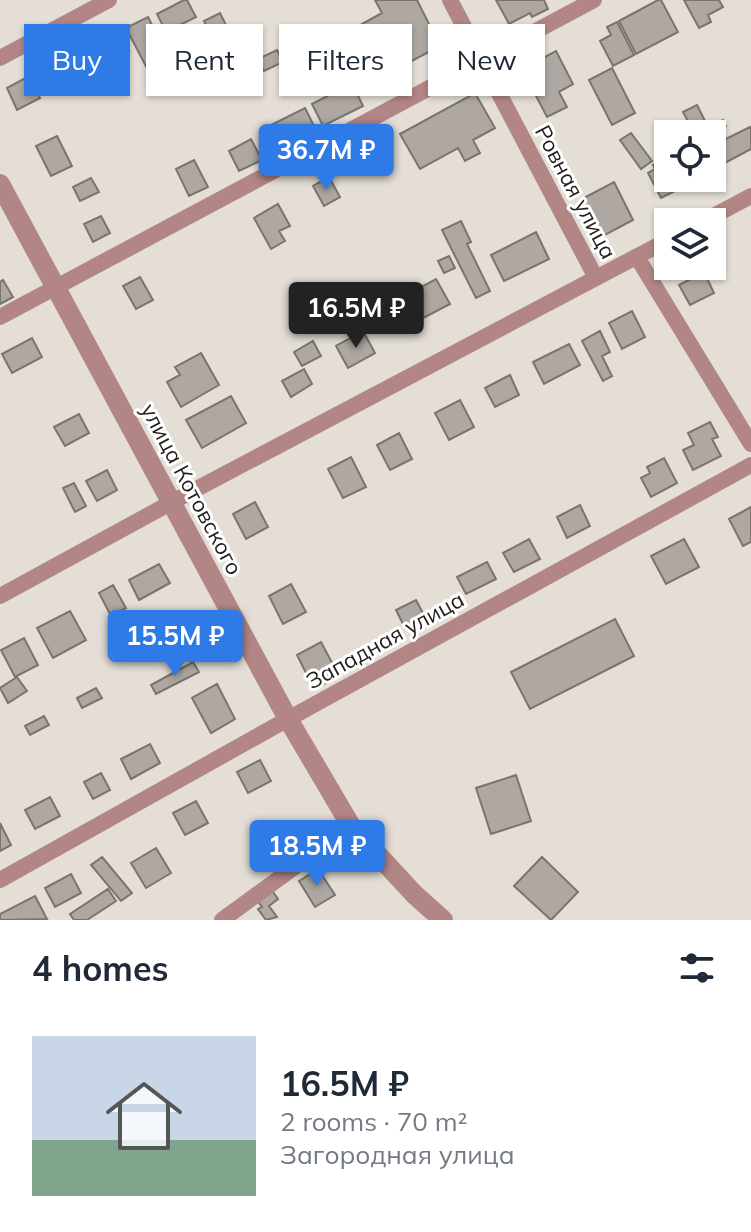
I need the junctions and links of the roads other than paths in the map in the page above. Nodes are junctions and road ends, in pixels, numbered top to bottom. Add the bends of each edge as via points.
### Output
1 (109, 0) edge
2 (450, 0) edge
3 (594, 0) edge
4 (463, 24) edge
5 (545, 26) edge
6 (0, 58) edge
7 (428, 89) edge
8 (501, 96) edge
9 (0, 184) edge
10 (751, 196) edge
11 (726, 209) edge
12 (654, 248) edge
13 (637, 257) junction
14 (596, 278) junction
15 (56, 287) junction
16 (0, 317) edge
17 (751, 444) edge
18 (751, 465) edge
19 (171, 502) junction
20 (0, 596) edge
21 (288, 719) junction
22 (351, 826) junction
23 (0, 880) edge
24 (222, 920) edge
25 (443, 920) edge

1 - 6 street
2 - 4 street, Ровная улица
3 - 5 street
7 - 15 street
8 - 14 street, Ровная улица
9 - 15 street, улица Котовского
10 - 11 street
12 - 13 street
13 - 14 street
13 - 17 street
14 - 19 street
15 - 16 street
15 - 19 street, улица Котовского
18 - 21 street, Западная улица
19 - 20 street
19 - 21 street, улица Котовского
21 - 22 street, улица Котовского
21 - 23 street, Западная улица
22 - 24 street
22 - 25 street, улица Котовского

